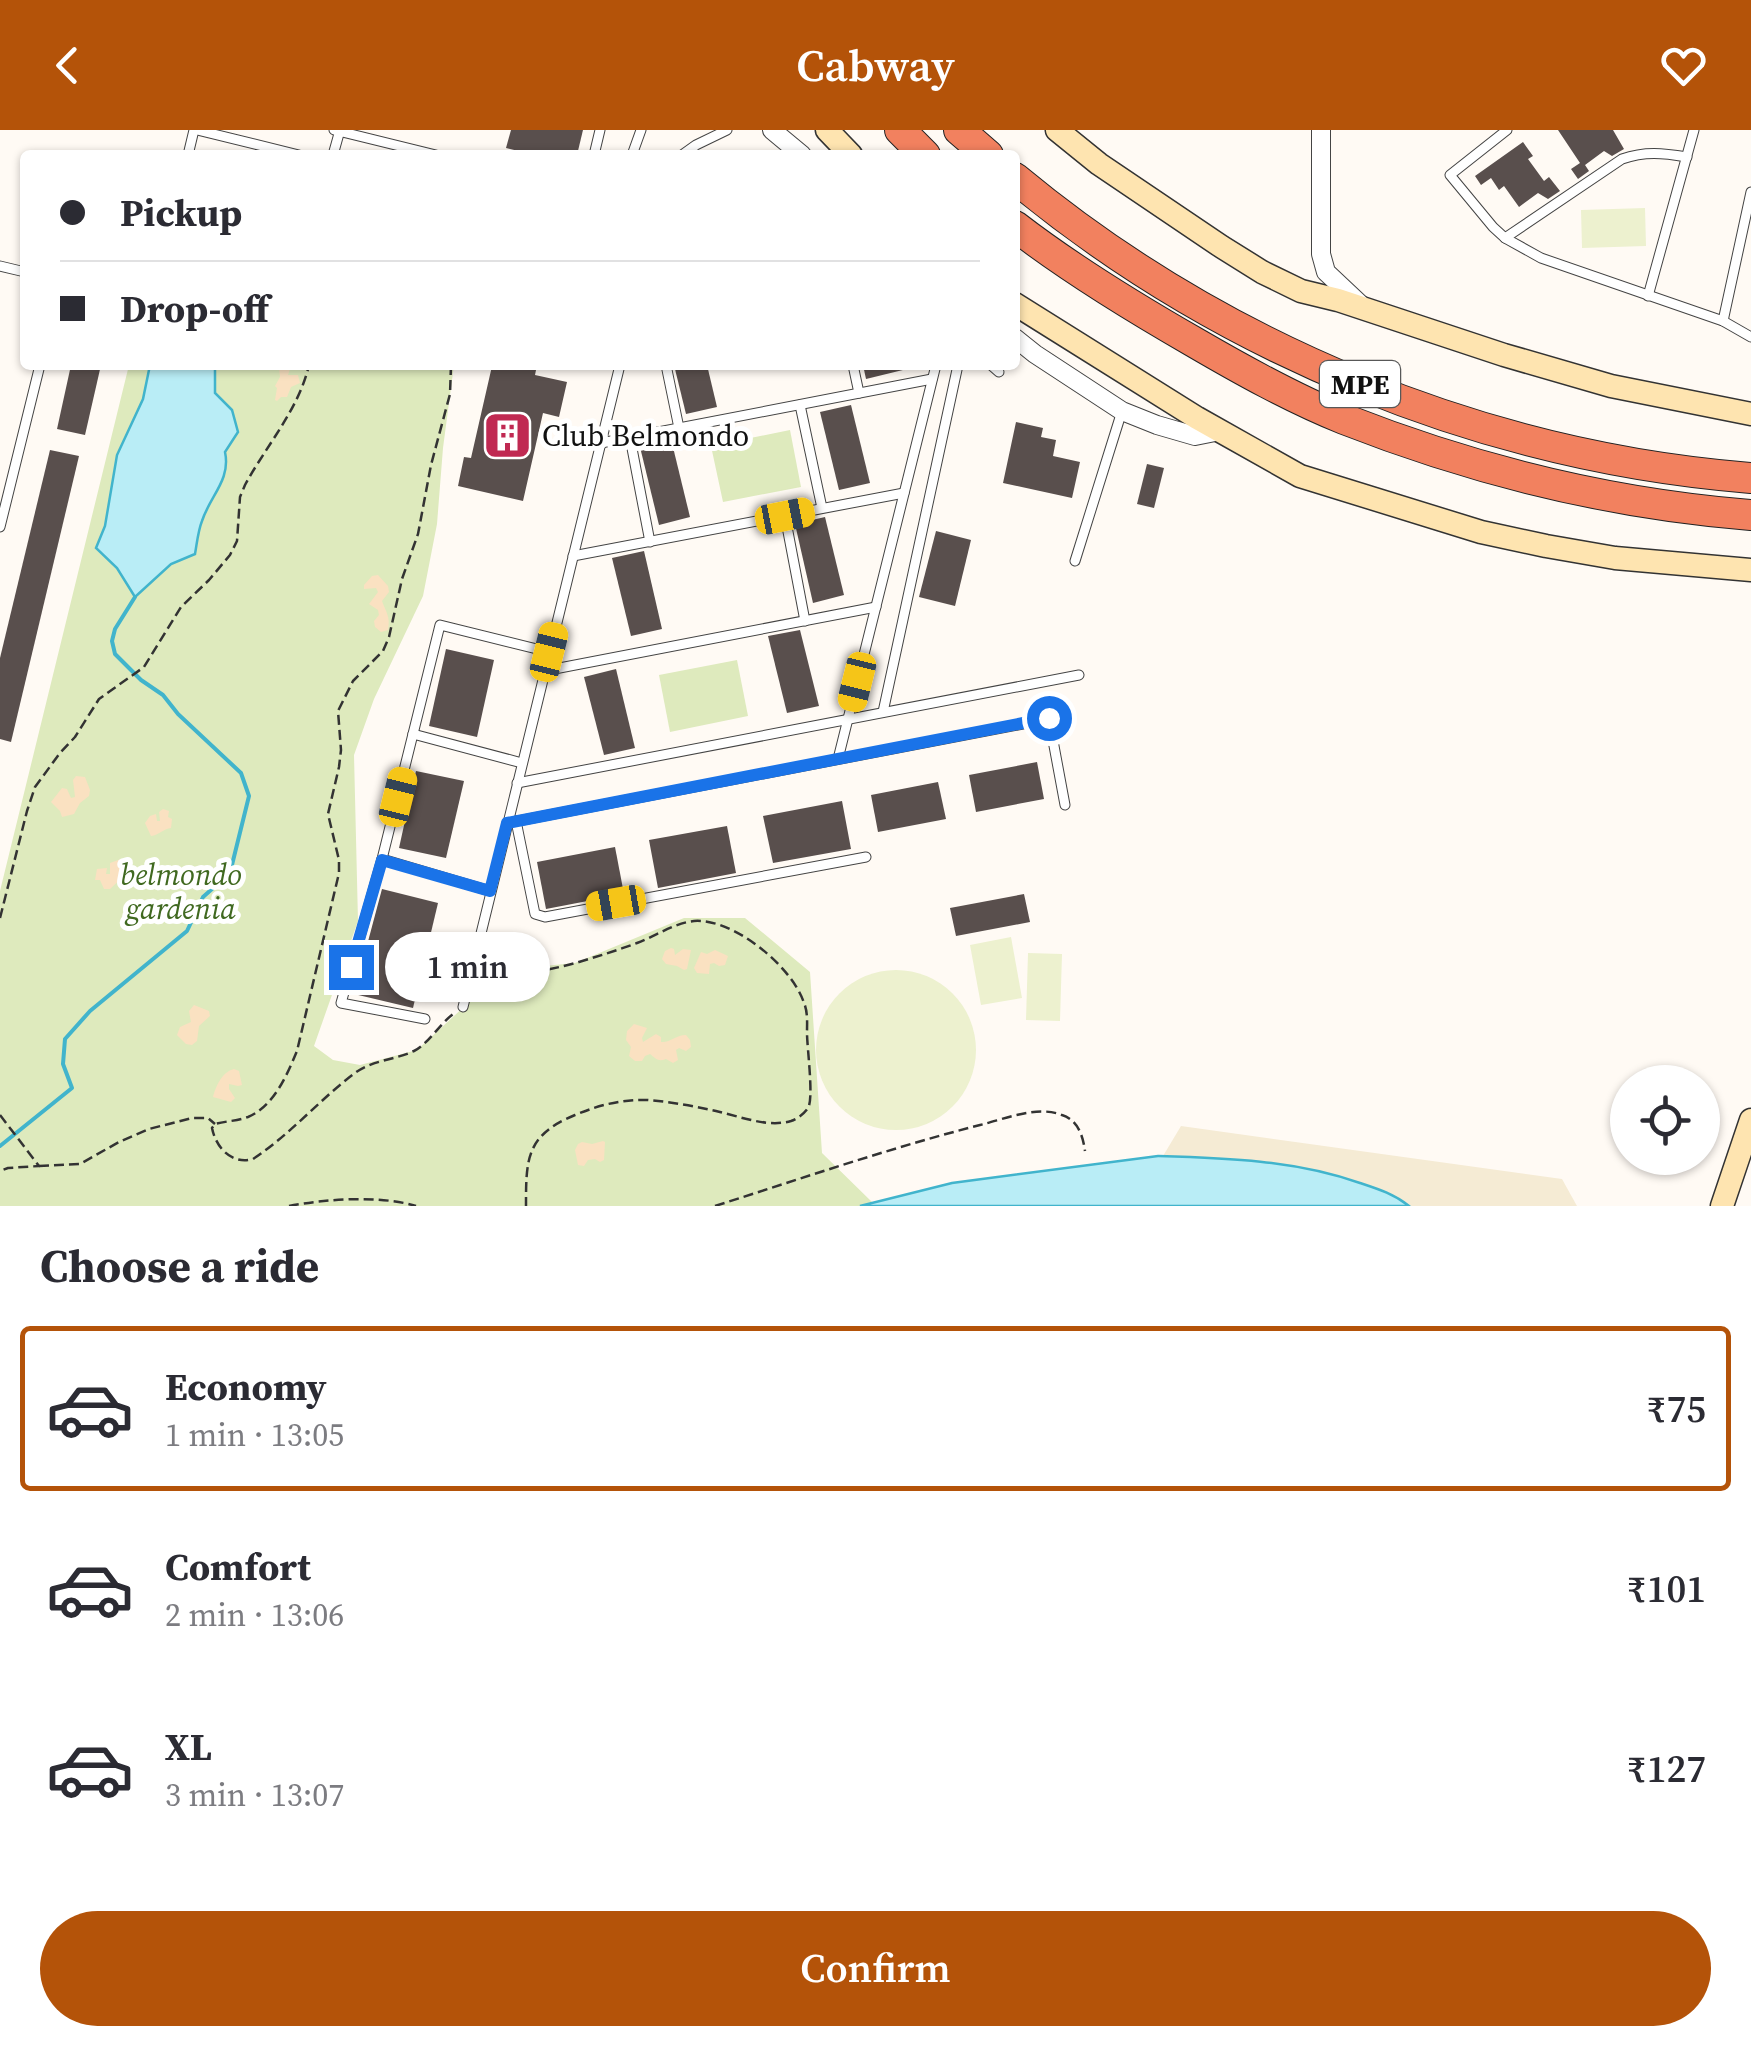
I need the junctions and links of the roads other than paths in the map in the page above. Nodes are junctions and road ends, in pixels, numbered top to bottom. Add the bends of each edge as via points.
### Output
1 (196, 130) edge
2 (338, 130) edge
3 (727, 130) edge
4 (772, 130) edge
5 (827, 130) edge
6 (900, 130) edge
7 (959, 130) edge
8 (1057, 130) edge
9 (1321, 130) edge
10 (1507, 130) edge
11 (1694, 130) edge
12 (278, 150) edge
13 (416, 150) edge
14 (690, 150) edge
15 (796, 150) edge
16 (846, 150) edge
17 (920, 150) edge
18 (982, 150) edge
19 (1687, 157) junction
20 (1020, 182) edge
21 (1751, 192) edge
22 (1020, 229) edge
23 (1505, 238) junction
24 (1648, 296) junction
25 (1020, 307) edge
26 (1370, 312) junction
27 (1723, 321) junction
28 (1751, 337) edge
29 (1020, 342) edge
30 (39, 370) edge
31 (619, 370) edge
32 (667, 370) edge
33 (854, 370) edge
34 (935, 370) edge
35 (957, 370) edge
36 (932, 379) junction
37 (859, 393) junction
38 (800, 405) junction
39 (1122, 411) junction
40 (1751, 414) edge
41 (679, 428) junction
42 (1220, 432) junction
43 (630, 438) junction
44 (601, 443) junction
45 (1751, 478) edge
46 (904, 493) junction
47 (822, 508) junction
48 (1751, 515) edge
49 (785, 516) junction
50 (0, 527) edge
51 (650, 542) junction
52 (572, 556) junction
53 (1074, 561) dead end
54 (1751, 570) edge
55 (876, 607) junction
56 (805, 620) junction
57 (549, 652) junction
58 (544, 671) junction
59 (1078, 675) dead end
60 (883, 712) junction
61 (848, 719) junction
62 (413, 734) junction
63 (838, 759) junction
64 (522, 763) junction
65 (517, 783) junction
66 (1066, 805) dead end
67 (512, 822) junction
68 (866, 857) dead end
69 (382, 860) junction
70 (490, 891) junction
71 (462, 1006) dead end
72 (425, 1019) dead end
73 (1751, 1120) edge
74 (1722, 1206) edge

1 - 12 lane
2 - 13 lane
3 - 14 lane
4 - 15 street
5 - 16 street
6 - 17 highway
7 - 18 highway
8 - 26 street via 1262,272
9 - 26 street via 1321,254 1326,272
10 - 23 lane via 1450,175
11 - 19 lane
19 - 23 lane via 1652,152 1622,159
19 - 24 lane
20 - 45 highway, MPE via 1147,274 1262,340 1356,382 1514,438
21 - 27 lane
22 - 48 highway, MPE via 1126,303 1340,418 1572,490
23 - 24 lane
24 - 27 lane
25 - 42 street
26 - 40 street via 1611,386
27 - 28 lane
29 - 39 street
30 - 50 lane
31 - 44 lane
32 - 41 lane
33 - 37 lane
34 - 36 lane
35 - 60 lane
36 - 37 lane
36 - 46 lane
37 - 38 lane
38 - 41 lane
38 - 47 lane
39 - 42 street via 1195,436
39 - 53 lane
41 - 43 lane
42 - 54 street via 1300,476 1481,532 1615,558
43 - 44 lane
43 - 51 lane
44 - 52 lane
46 - 47 lane
46 - 55 lane
47 - 49 lane
49 - 51 lane
49 - 56 lane
51 - 52 lane
52 - 57 lane
55 - 56 lane
55 - 61 lane
56 - 58 lane
57 - 58 lane
57 - 62 lane via 440,626
58 - 64 lane
59 - 60 lane
60 - 61 lane
61 - 63 lane
61 - 65 lane
62 - 64 lane
62 - 69 lane
63 - 66 lane via 1049,718
63 - 67 lane
64 - 65 lane
65 - 67 lane
67 - 68 lane via 535,914 545,916
67 - 70 lane
69 - 70 lane
69 - 72 lane via 341,1003
70 - 71 lane
73 - 74 street

